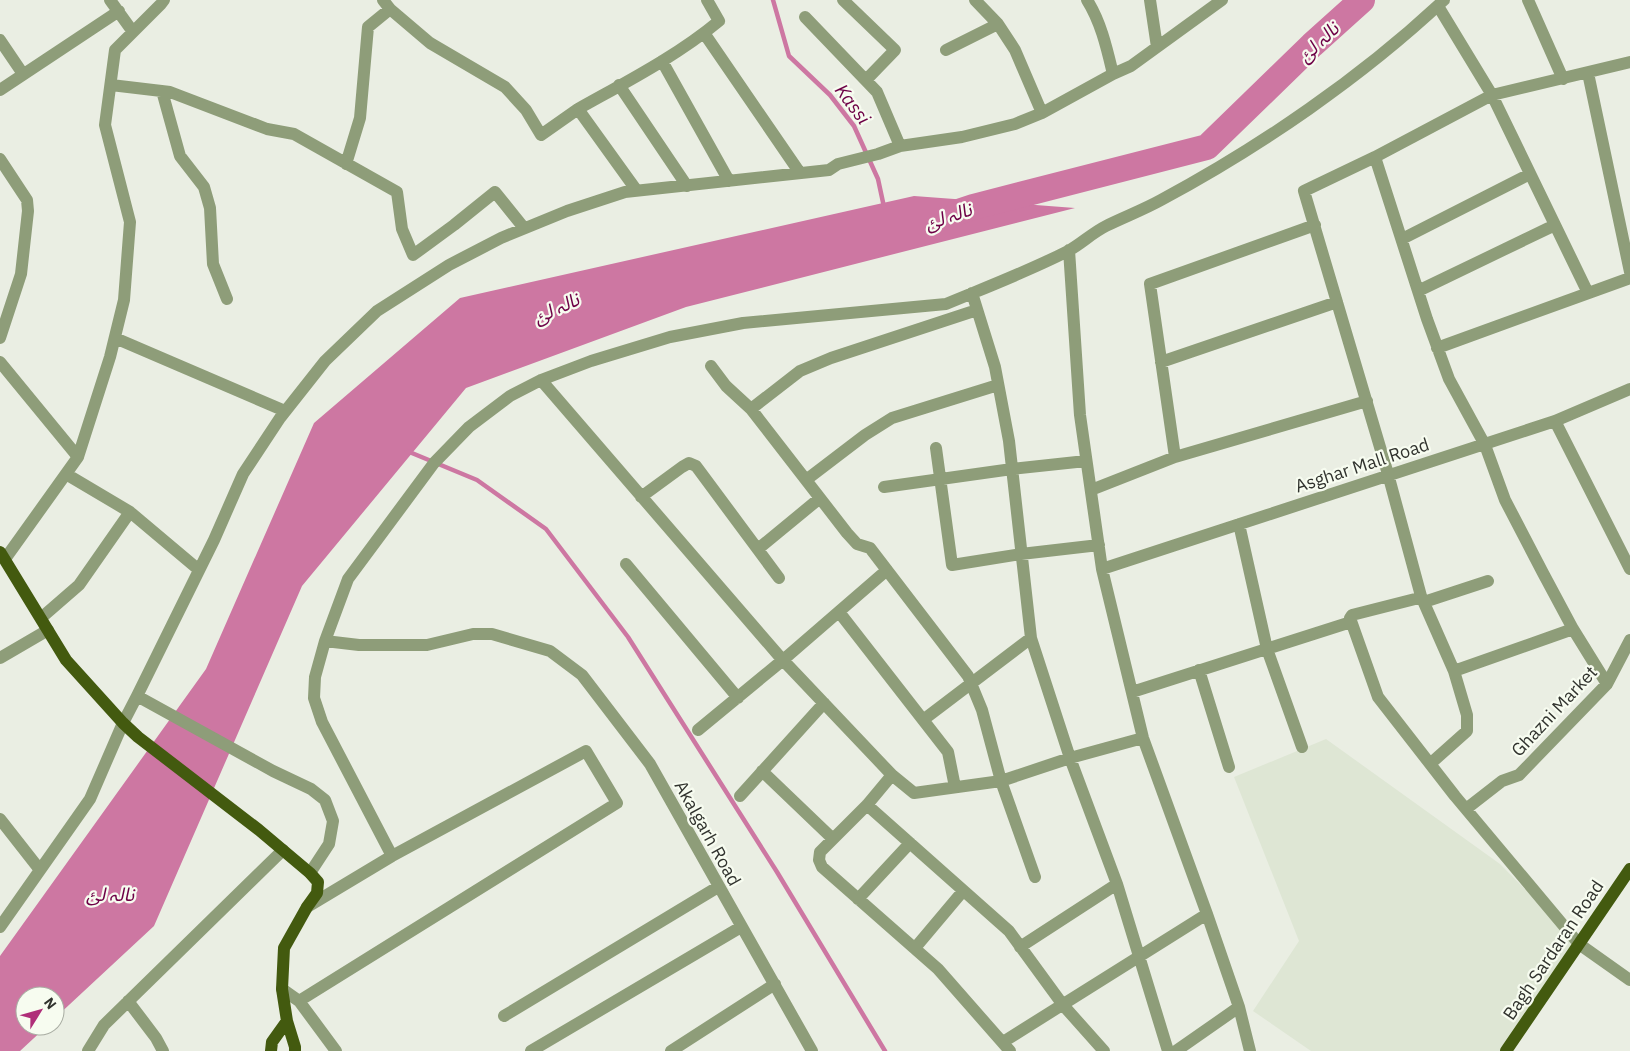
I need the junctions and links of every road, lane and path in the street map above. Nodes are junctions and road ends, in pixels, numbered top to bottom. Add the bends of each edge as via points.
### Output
1 (110, 0) edge
2 (707, 0) edge
3 (975, 0) edge
4 (1087, 0) edge
5 (1150, 0) edge
6 (1222, 0) edge
7 (1528, 0) edge
8 (164, 1) edge
9 (846, 1) edge
10 (1441, 3) edge
11 (386, 4) edge
12 (119, 11) junction
13 (805, 17) dead end
14 (998, 24) junction
15 (134, 32) junction
16 (704, 33) junction
17 (0, 40) edge
18 (1158, 47) junction
19 (946, 50) dead end
20 (662, 61) junction
21 (1630, 62) edge
22 (1588, 73) junction
23 (23, 74) junction
24 (1113, 74) junction
25 (1563, 79) junction
26 (866, 80) junction
27 (111, 85) junction
28 (619, 86) junction
29 (0, 90) edge
30 (162, 91) junction
31 (1492, 95) junction
32 (578, 109) junction
33 (1042, 113) junction
34 (900, 146) junction
35 (1376, 157) junction
36 (0, 158) edge
37 (346, 164) junction
38 (800, 173) junction
39 (1530, 174) junction
40 (729, 181) junction
41 (686, 186) junction
42 (637, 191) junction
43 (1554, 224) junction
44 (1315, 225) junction
45 (524, 228) junction
46 (1402, 239) junction
47 (1069, 250) junction
48 (1630, 272) edge
49 (1630, 278) edge
50 (1418, 291) junction
51 (972, 293) junction
52 (1588, 293) junction
53 (227, 300) dead end
54 (1337, 302) junction
55 (977, 310) junction
56 (0, 338) edge
57 (115, 338) junction
58 (1438, 348) junction
59 (0, 362) edge
60 (1161, 362) junction
61 (710, 366) dead end
62 (541, 380) junction
63 (998, 385) junction
64 (1629, 392) edge
65 (1366, 401) junction
66 (751, 409) junction
67 (285, 411) junction
68 (1554, 421) junction
69 (1486, 445) junction
70 (936, 448) dead end
71 (78, 457) junction
72 (1174, 457) junction
73 (1086, 461) junction
74 (1012, 469) junction
75 (66, 474) junction
76 (1388, 474) junction
77 (940, 479) junction
78 (806, 480) junction
79 (884, 487) dead end
80 (1091, 490) junction
81 (642, 497) junction
82 (820, 498) junction
83 (130, 512) junction
84 (1239, 524) junction
85 (1099, 545) junction
86 (758, 549) junction
87 (1021, 554) junction
88 (2, 556) edge
89 (626, 564) dead end
90 (1102, 569) junction
91 (1630, 569) edge
92 (199, 570) junction
93 (887, 570) junction
94 (780, 578) dead end
95 (1488, 581) dead end
96 (1422, 599) junction
97 (839, 612) junction
98 (41, 618) junction
99 (1351, 622) junction
100 (1573, 629) junction
101 (48, 630) junction
102 (1031, 638) junction
103 (1630, 640) edge
104 (325, 641) junction
105 (1267, 649) junction
106 (0, 658) edge
107 (783, 660) junction
108 (1199, 670) junction
109 (1454, 671) junction
110 (971, 684) junction
111 (1607, 684) junction
112 (1132, 692) junction
113 (137, 696) junction
114 (738, 698) junction
115 (824, 703) junction
116 (924, 720) junction
117 (123, 723) junction
118 (698, 730) dead end
119 (1143, 738) junction
120 (1302, 747) dead end
121 (1070, 758) junction
122 (1430, 764) junction
123 (1229, 767) dead end
124 (762, 771) junction
125 (892, 775) junction
126 (1001, 781) junction
127 (955, 787) junction
128 (740, 796) dead end
129 (867, 805) junction
130 (1466, 809) junction
131 (0, 819) edge
132 (833, 839) junction
133 (910, 843) junction
134 (283, 850) junction
135 (392, 856) junction
136 (1630, 869) edge
137 (40, 870) junction
138 (310, 873) junction
139 (1035, 877) dead end
140 (1117, 884) junction
141 (718, 887) junction
142 (964, 891) junction
143 (858, 899) junction
144 (307, 907) junction
145 (1207, 914) junction
146 (0, 927) edge
147 (741, 927) junction
148 (1579, 944) junction
149 (1020, 946) junction
150 (915, 948) junction
151 (1139, 957) junction
152 (1630, 980) edge
153 (775, 984) junction
154 (282, 989) junction
155 (128, 1001) junction
156 (298, 1001) junction
157 (1063, 1005) junction
158 (1239, 1007) junction
159 (504, 1016) dead end
160 (287, 1021) junction
161 (1006, 1047) edge
162 (88, 1051) edge
163 (163, 1051) edge
164 (271, 1051) edge
165 (295, 1051) edge
166 (336, 1051) edge
167 (531, 1051) edge
168 (671, 1051) edge
169 (812, 1051) edge
170 (1104, 1051) edge
171 (1168, 1051) edge
172 (1176, 1051) edge
173 (1250, 1051) edge
174 (1506, 1051) edge

1 - 12 street
2 - 16 street via 719,21
3 - 14 street
4 - 24 street via 1104,39
5 - 18 street
6 - 18 street
7 - 25 street
8 - 15 street
9 - 26 street via 895,50
10 - 31 street
10 - 47 street via 1353,76 1254,145 1158,202 1090,234
11 - 32 street via 430,44 505,87 526,110 541,135
11 - 37 street via 368,28 360,118
12 - 15 street
12 - 23 street
13 - 26 street
14 - 19 street
14 - 33 street via 1015,50
15 - 27 street via 115,50
16 - 20 street
16 - 38 street
17 - 23 street
18 - 24 street
20 - 28 street
20 - 40 street
21 - 22 street
22 - 25 street
22 - 48 street
23 - 29 street
24 - 33 street
25 - 31 street
26 - 34 street via 876,92
27 - 30 street
27 - 57 street via 105,125 130,222 124,300
28 - 32 street
28 - 41 street
30 - 37 street via 268,129 294,134
30 - 53 street via 180,156 204,187 210,208 213,264
31 - 35 street
31 - 39 street
32 - 42 street
33 - 34 street via 1015,124 962,137
34 - 38 street via 838,164 829,170
35 - 44 street via 1304,191
35 - 46 street
36 - 56 street via 27,200 28,210 20,274
37 - 45 street via 397,192 402,229 413,255 495,192
38 - 40 street
39 - 43 street
39 - 46 street
40 - 41 street
41 - 42 street
42 - 45 street via 625,192
43 - 50 street
43 - 52 street
44 - 54 street
44 - 60 street via 1150,284
45 - 67 street via 449,265 377,311 325,361
46 - 50 street
47 - 51 street
47 - 73 street
49 - 52 street
50 - 58 street
51 - 55 street
51 - 62 street via 946,304 743,323 670,336
52 - 58 street
54 - 60 street
54 - 65 street
55 - 63 street
55 - 66 street via 800,371
57 - 67 street
57 - 71 street
58 - 69 street via 1449,380
59 - 71 street
60 - 72 street
61 - 66 street
62 - 81 street
62 - 104 street via 510,396 469,427 434,463 348,579
63 - 74 street
63 - 78 street via 892,418
64 - 68 street, Asghar Mall Road
65 - 72 street
65 - 76 street
66 - 78 street
67 - 92 street via 242,474
68 - 69 street, Asghar Mall Road
68 - 91 street
69 - 76 street, Asghar Mall Road
69 - 100 street via 1505,500
70 - 77 street
71 - 75 street
72 - 80 street
73 - 74 street
73 - 80 street
74 - 77 street
74 - 87 street
75 - 83 street
75 - 88 street
76 - 84 street, Asghar Mall Road
76 - 96 street
77 - 79 street
77 - 87 street via 952,565
78 - 82 street
80 - 85 street
81 - 86 street via 682,466 696,466
81 - 107 street
82 - 86 street
82 - 93 street via 852,539 870,548
83 - 92 street
83 - 98 street via 79,585
84 - 90 street, Asghar Mall Road
84 - 105 street
85 - 87 street
85 - 90 street
86 - 94 street
87 - 102 street
88 - 98 main road
89 - 114 street
90 - 112 street
92 - 113 street
93 - 97 street
93 - 110 street
95 - 96 street
96 - 99 street via 1352,615
96 - 109 street
97 - 107 street
97 - 116 street
98 - 101 main road
99 - 105 street
99 - 122 street via 1378,697
100 - 109 street
100 - 111 street
101 - 106 street
101 - 117 main road via 66,660
102 - 110 street
102 - 121 street
103 - 111 street, Ghazni Market
104 - 135 street via 315,677 314,698 322,722
104 - 141 street, Akalgarh Road via 359,645 426,645 474,634 492,634 550,651 582,675 650,764
105 - 108 street
105 - 120 street
107 - 114 street
107 - 115 street
108 - 112 street
108 - 123 street
109 - 122 street via 1467,715 1467,731
110 - 116 street
110 - 126 street via 982,710
111 - 130 street, Ghazni Market via 1519,775 1502,781
112 - 119 street
113 - 117 street
113 - 138 street via 272,771 311,789 324,800 333,821 329,844
114 - 118 street
115 - 124 street
115 - 125 street
116 - 127 street via 948,752
117 - 134 main road
117 - 137 street via 90,799
119 - 121 street
119 - 145 street
121 - 126 street
121 - 140 street
122 - 130 street
124 - 128 street
124 - 132 street
125 - 127 street via 914,793
125 - 129 street
126 - 127 street
126 - 139 street
129 - 132 street
129 - 133 street
130 - 148 street
131 - 137 street
132 - 143 street via 820,852 819,860 822,867
133 - 142 street
133 - 143 street
134 - 138 main road
134 - 155 street
135 - 144 street
135 - 156 street via 586,751 617,802
136 - 148 main road, Bagh Sardaran Road
137 - 146 street
138 - 144 main road via 318,882 317,893
140 - 149 street
140 - 151 street
141 - 147 street, Akalgarh Road
141 - 159 street
142 - 149 street
142 - 150 street
143 - 150 street
144 - 154 main road via 284,948
145 - 151 street
145 - 158 street
147 - 153 street, Akalgarh Road
147 - 167 street
148 - 152 street
148 - 174 main road, Bagh Sardaran Road
149 - 157 street
150 - 161 street via 938,969
151 - 157 street
151 - 171 street
153 - 168 street
153 - 169 street, Akalgarh Road
154 - 156 street
154 - 160 main road
155 - 162 street via 104,1025
155 - 163 street
156 - 166 street
157 - 161 street
157 - 170 street
158 - 172 street
158 - 173 street
160 - 164 main road via 272,1042
160 - 165 main road

